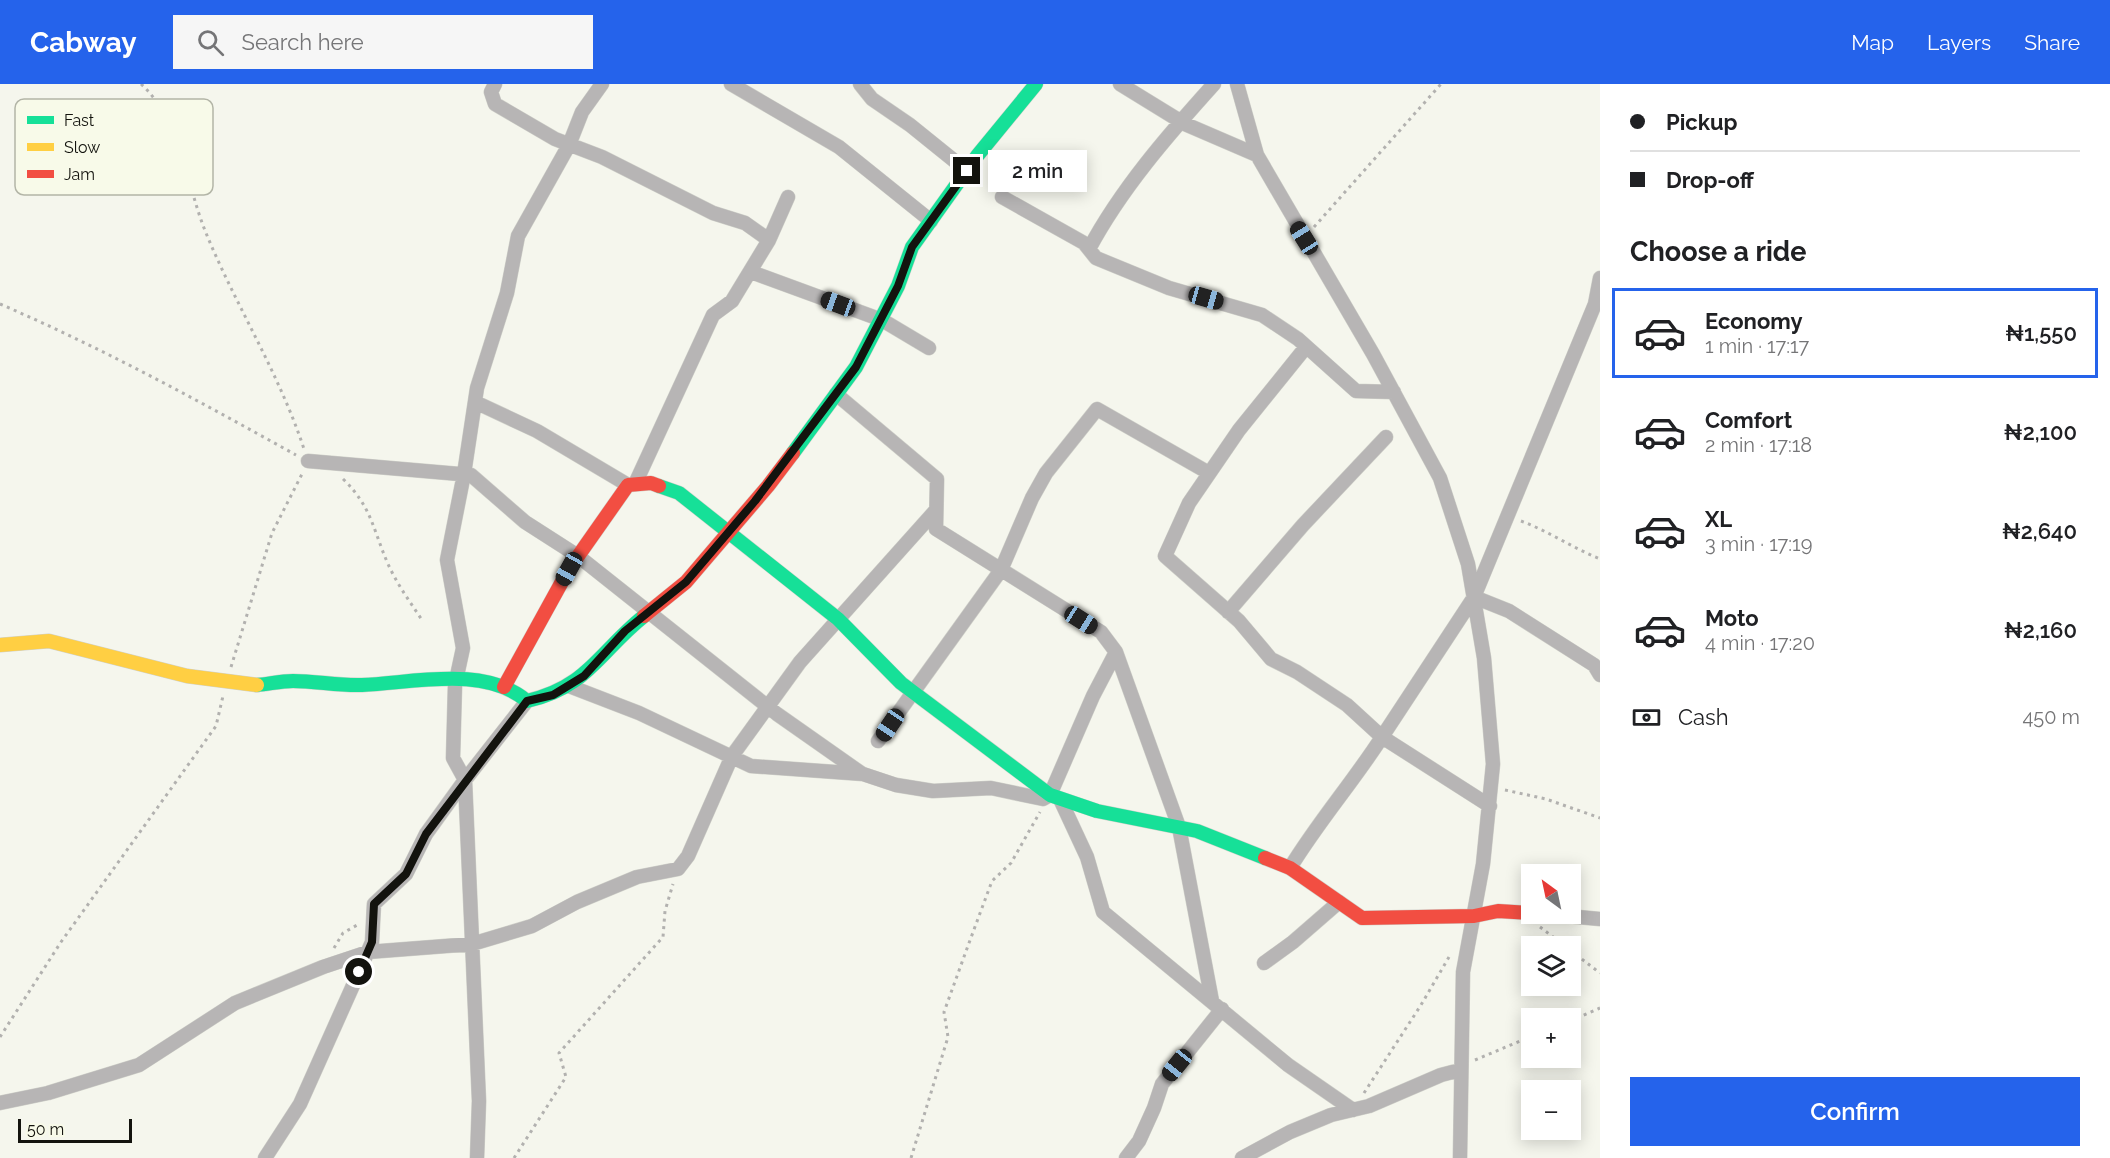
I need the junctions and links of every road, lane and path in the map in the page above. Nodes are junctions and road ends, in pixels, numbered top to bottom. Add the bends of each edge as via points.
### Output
1 (141, 84) edge
2 (495, 84) edge
3 (602, 84) edge
4 (731, 84) edge
5 (860, 84) edge
6 (1036, 84) edge
7 (1120, 84) edge
8 (1214, 84) edge
9 (1238, 84) edge
10 (1441, 84) edge
11 (153, 99) edge
12 (1180, 122) junction
13 (568, 145) junction
14 (1257, 155) junction
15 (967, 171) junction
16 (194, 195) edge
17 (788, 197) dead end
18 (1002, 197) dead end
19 (932, 221) junction
20 (1304, 238) junction
21 (769, 240) junction
22 (1089, 249) junction
23 (751, 272) junction
24 (1600, 278) edge
25 (0, 304) edge
26 (882, 320) junction
27 (1306, 347) junction
28 (929, 348) dead end
29 (1394, 392) junction
30 (836, 394) junction
31 (475, 402) junction
32 (1386, 437) dead end
33 (308, 461) junction
34 (329, 465) junction
35 (1209, 473) junction
36 (464, 474) junction
37 (631, 484) junction
38 (936, 510) junction
39 (1507, 516) junction
40 (730, 531) junction
41 (578, 556) junction
42 (1600, 559) edge
43 (1002, 570) junction
44 (1474, 597) junction
45 (648, 612) junction
46 (1228, 612) junction
47 (838, 619) junction
48 (422, 620) dead end
49 (0, 645) edge
50 (1116, 652) junction
51 (1600, 675) edge
52 (458, 680) junction
53 (226, 683) junction
54 (569, 686) junction
55 (504, 687) junction
56 (912, 692) junction
57 (527, 701) junction
58 (769, 708) junction
59 (1382, 737) junction
60 (879, 741) dead end
61 (732, 756) junction
62 (863, 774) junction
63 (465, 780) junction
64 (1491, 786) junction
65 (1055, 797) junction
66 (1490, 806) junction
67 (1600, 818) edge
68 (1179, 827) junction
69 (1290, 868) junction
70 (678, 869) junction
71 (1339, 902) junction
72 (1521, 914) edge
73 (373, 916) junction
74 (1474, 916) junction
75 (1581, 918) edge
76 (1600, 919) edge
77 (1539, 924) edge
78 (1552, 936) edge
79 (472, 944) junction
80 (368, 952) junction
81 (1449, 957) dead end
82 (1581, 958) edge
83 (1264, 963) dead end
84 (323, 967) junction
85 (1600, 973) edge
86 (1217, 1005) junction
87 (1600, 1008) edge
88 (1581, 1016) edge
89 (0, 1037) edge
90 (1521, 1041) edge
91 (1460, 1069) junction
92 (0, 1103) edge
93 (1353, 1110) junction
94 (265, 1158) edge
95 (477, 1158) edge
96 (514, 1158) edge
97 (910, 1158) edge
98 (1126, 1158) edge
99 (1242, 1158) edge
100 (1460, 1158) edge

1 - 11 path
2 - 13 street via 491,92 495,104
3 - 13 street via 582,112
4 - 19 street via 839,147
5 - 15 street via 872,99
6 - 15 street
7 - 12 street
8 - 12 street
9 - 14 street
10 - 20 path
12 - 14 street
12 - 22 street via 1102,224
13 - 21 street via 602,157 713,213 745,223
13 - 31 street via 518,236 507,293
14 - 20 street
15 - 19 street
16 - 33 path via 205,231 292,415
17 - 21 street
18 - 22 street
19 - 26 street via 912,247
20 - 29 street
21 - 23 street
22 - 27 street via 1096,258 1169,288 1262,315
23 - 26 street
23 - 37 street via 732,301 713,315
24 - 39 street via 1595,304
25 - 33 path via 154,377
26 - 28 street
26 - 30 street
27 - 29 street via 1356,391
27 - 35 street
29 - 44 street via 1440,478 1468,564
30 - 38 street via 937,479
30 - 40 street
31 - 36 street
31 - 37 street via 537,431
32 - 46 street
33 - 34 street
33 - 53 path via 272,533
34 - 36 street
34 - 48 path via 358,493 377,529 387,564
35 - 43 street via 1097,409 1046,473
35 - 46 street via 1188,503 1165,556
36 - 41 street via 471,475 525,522
36 - 52 street via 447,560 463,648
37 - 40 street via 651,483 679,493
37 - 41 street
38 - 43 street via 936,529
38 - 47 street
39 - 42 path
39 - 44 street
40 - 45 street via 686,582
40 - 47 street
41 - 45 street
41 - 55 street
43 - 50 street via 1101,632
43 - 56 street
44 - 51 street via 1509,611 1594,665
44 - 59 street
44 - 64 street via 1484,658 1493,764
45 - 54 street
45 - 58 street
46 - 59 street via 1271,659 1347,705
47 - 56 street
47 - 58 street via 800,662
49 - 53 street via 49,641
50 - 65 street via 1093,696
50 - 68 street
52 - 53 street via 362,685
52 - 55 street
52 - 63 street via 453,758
53 - 89 path via 216,726 61,942
54 - 57 street via 553,695
54 - 61 street
55 - 57 street
56 - 60 street
56 - 65 street
57 - 63 street
58 - 61 street
58 - 62 street
59 - 66 street
59 - 69 street
61 - 62 street via 751,766
61 - 70 street via 688,856
62 - 65 street via 933,791 991,788 1043,799
63 - 73 street via 426,834 406,874 374,904
63 - 79 street
64 - 66 street
64 - 67 path via 1546,799
65 - 68 street via 1097,811
65 - 86 street via 1087,856 1103,912
65 - 97 path via 1011,863 992,881 944,1012 948,1037
66 - 74 street
68 - 69 street
68 - 86 street
69 - 71 street
70 - 79 street via 636,877 532,926
70 - 96 path via 665,911 663,937 559,1053 566,1077
71 - 74 street via 1362,918
71 - 83 street
72 - 74 street via 1498,911
73 - 80 street
73 - 84 path via 343,933
74 - 91 street via 1463,972
75 - 76 street
77 - 78 path
79 - 80 street
79 - 95 street via 479,1101
80 - 84 street
80 - 94 street via 300,1104
81 - 93 path
82 - 85 path
84 - 92 street via 235,1003 139,1065 48,1093
86 - 93 street via 1288,1065
86 - 98 street via 1162,1084 1139,1141
87 - 88 path
90 - 91 path
91 - 93 street
91 - 100 street
93 - 99 street via 1290,1132

